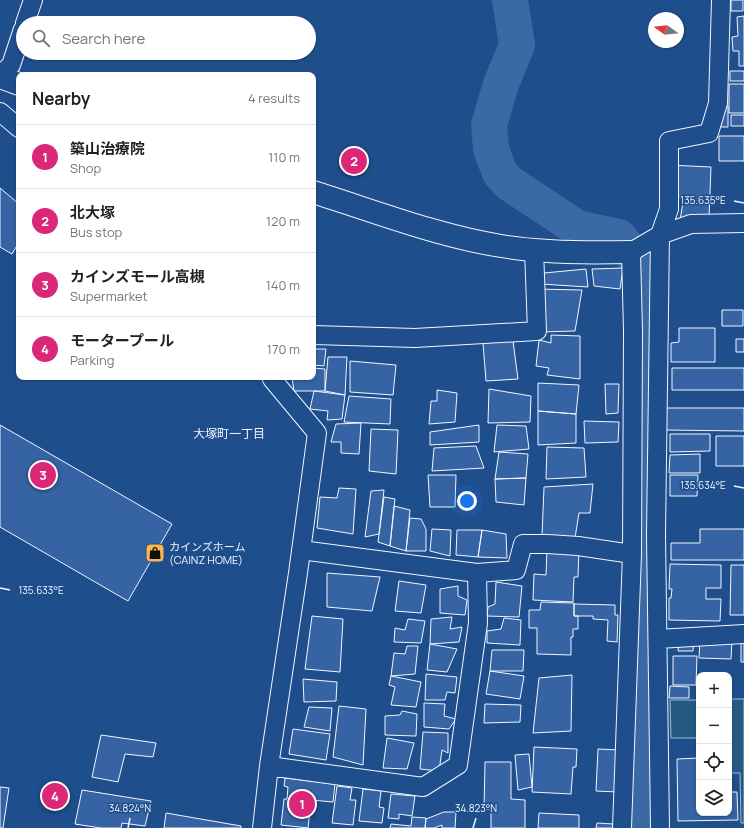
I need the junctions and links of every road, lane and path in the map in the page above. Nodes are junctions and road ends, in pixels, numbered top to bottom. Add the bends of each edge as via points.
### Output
1 (33, 0) edge
2 (721, 0) edge
3 (27, 16) edge
4 (16, 50) edge
5 (0, 76) edge
6 (16, 83) edge
7 (0, 112) edge
8 (16, 125) edge
9 (316, 193) edge
10 (744, 223) edge
11 (660, 235) junction
12 (534, 250) junction
13 (632, 252) junction
14 (316, 335) edge
15 (273, 380) edge
16 (301, 550) junction
17 (632, 554) junction
18 (477, 573) junction
19 (744, 634) edge
20 (658, 638) junction
21 (269, 766) junction
22 (262, 828) edge
23 (622, 828) edge
24 (660, 828) edge

1 - 3 street
2 - 11 street via 718,103 709,133 669,141 669,209
4 - 5 street via 11,65
5 - 6 street
7 - 8 street
9 - 12 street via 449,235
10 - 11 street via 691,224
11 - 13 street
11 - 20 street via 656,535
12 - 13 street via 565,253
12 - 14 street via 537,331 415,338
13 - 17 street
15 - 16 street via 317,433
16 - 18 street
16 - 21 street
17 - 18 street via 578,546 523,544 516,570
17 - 23 street
18 - 21 street via 478,623 458,765 424,787
19 - 20 street
20 - 24 street
21 - 22 street

